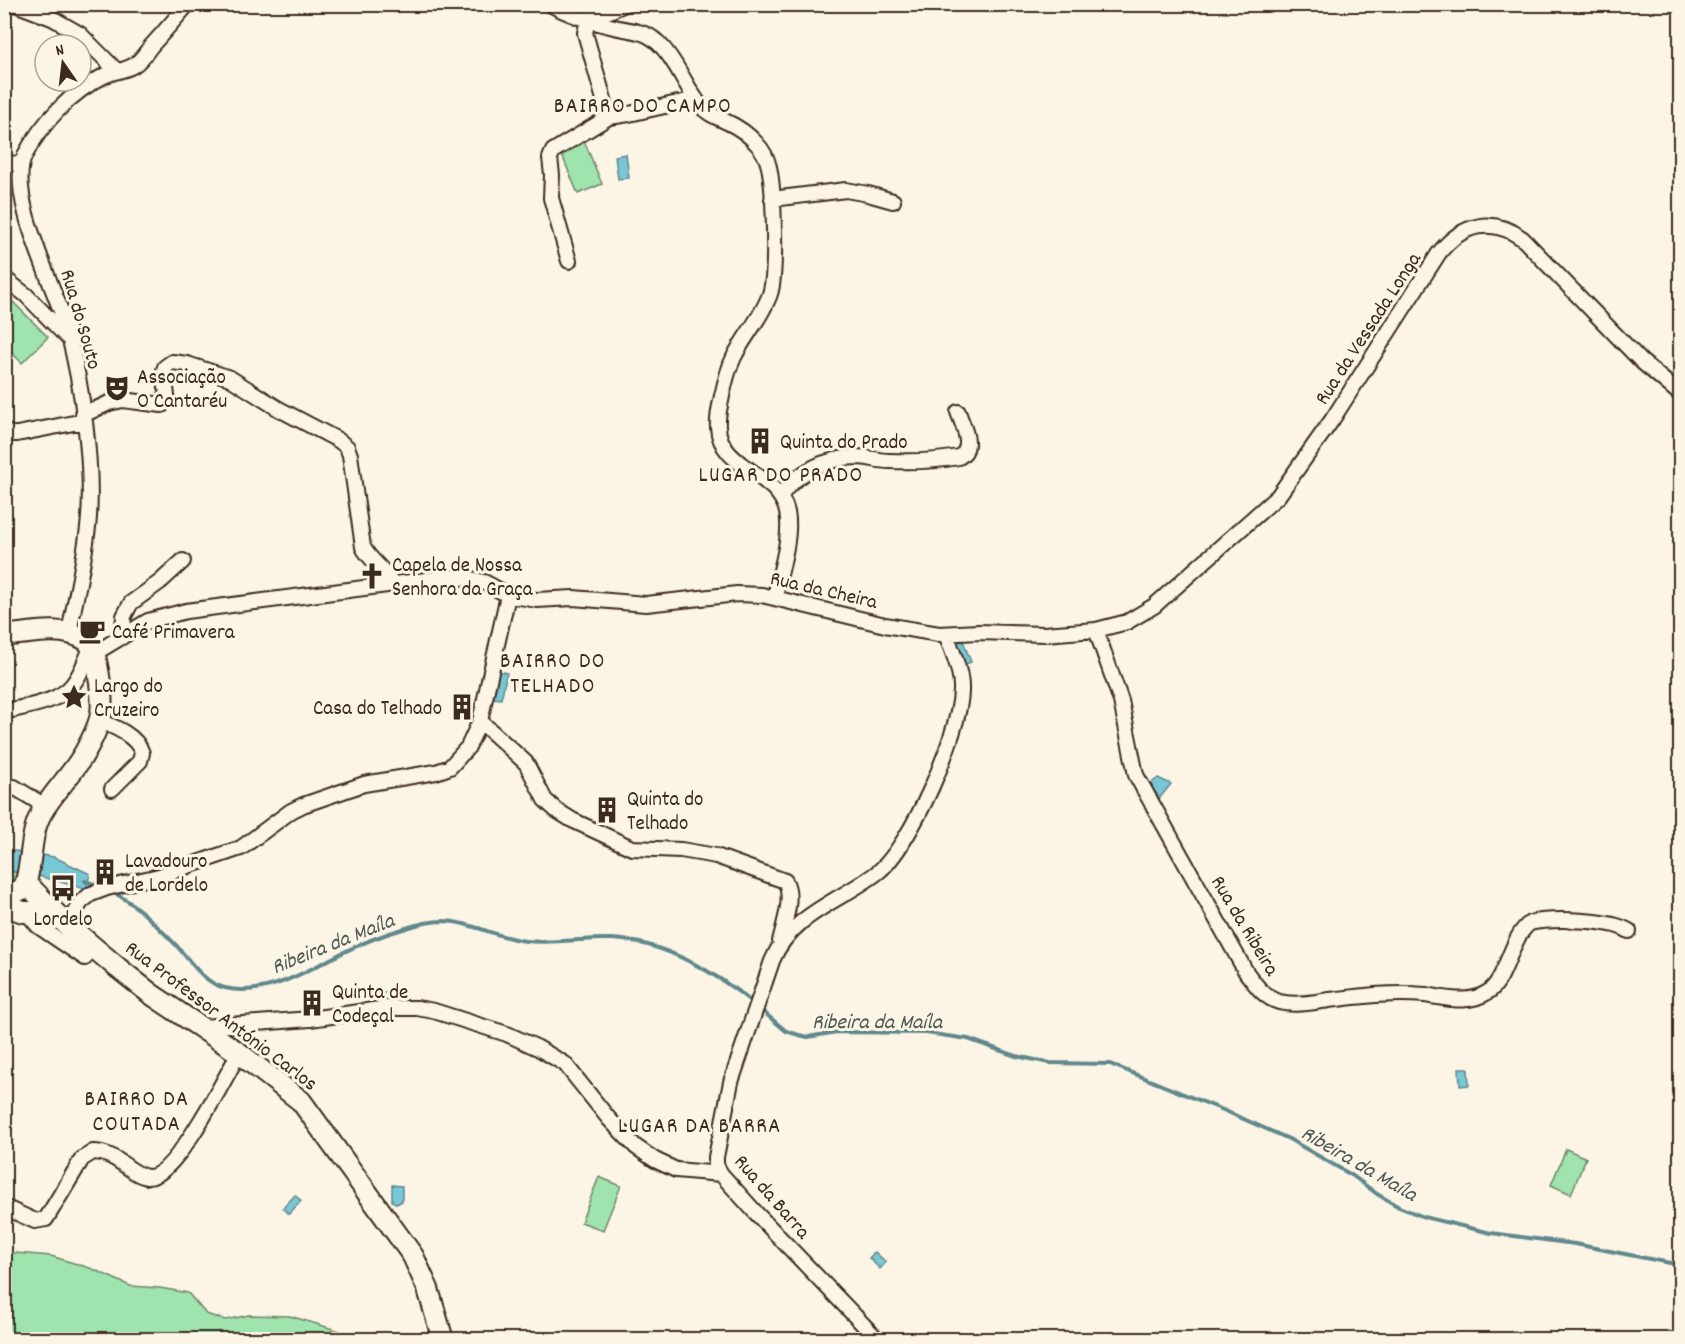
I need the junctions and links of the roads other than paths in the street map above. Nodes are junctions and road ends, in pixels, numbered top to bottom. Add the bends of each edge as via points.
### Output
1 (15, 4) edge
2 (188, 4) edge
3 (550, 4) edge
4 (593, 4) edge
5 (625, 4) edge
6 (591, 19) junction
7 (116, 70) junction
8 (696, 99) junction
9 (609, 117) junction
10 (4, 162) edge
11 (21, 165) junction
12 (772, 199) junction
13 (893, 201) dead end
14 (569, 261) dead end
15 (4, 278) edge
16 (70, 340) junction
17 (1680, 394) edge
18 (958, 412) dead end
19 (84, 418) junction
20 (4, 430) edge
21 (781, 495) junction
22 (183, 561) dead end
23 (392, 584) junction
24 (508, 595) junction
25 (775, 597) junction
26 (1096, 630) junction
27 (69, 633) junction
28 (946, 634) junction
29 (4, 636) edge
30 (122, 637) junction
31 (93, 649) junction
32 (4, 712) edge
33 (100, 721) junction
34 (480, 721) junction
35 (14, 788) dead end
36 (112, 789) dead end
37 (45, 806) junction
38 (23, 897) edge
39 (67, 925) junction
40 (1629, 931) dead end
41 (780, 944) junction
42 (85, 958) dead end
43 (202, 1028) junction
44 (239, 1053) junction
45 (721, 1174) junction
46 (4, 1207) edge
47 (443, 1340) edge
48 (878, 1340) edge

1 - 7 street via 80,34
2 - 7 street via 134,65
3 - 6 street
4 - 6 street
5 - 6 street
6 - 8 street via 653,38
6 - 9 street via 585,29 586,38
7 - 11 street via 71,97 30,146
8 - 9 street
8 - 12 street via 708,113 741,130 761,149 769,165
9 - 14 street via 556,148 549,158 551,198
10 - 11 street
11 - 16 street, Rua do Souto via 26,214
12 - 13 street via 846,190
12 - 21 street via 771,290 727,374 717,425 723,447
15 - 16 street
16 - 19 street, Rua do Souto
17 - 26 street, Rua da Vessada Longa via 1642,362 1514,232 1480,226 1460,233 1439,253 1332,420 1272,502 1154,606 1127,622
18 - 21 street via 968,445 958,457 901,462 857,457 839,460 808,469
19 - 20 street via 17,434
19 - 23 street via 123,400 162,405 167,396 164,370 172,362 225,375 343,443 350,455 363,546
19 - 27 street, Rua do Souto via 89,509
21 - 25 street via 788,534
22 - 30 street via 132,601 124,614
23 - 24 street, Rua da Cheira via 460,577 484,582
23 - 30 street, Rua da Cheira via 186,611 148,621
24 - 25 street, Rua da Cheira via 537,600 573,598 646,604 736,594
24 - 34 street
25 - 28 street, Rua da Cheira via 885,625
26 - 28 street, Rua da Cheira
26 - 40 street, Rua da Ribeira via 1121,700 1136,775 1246,972 1269,998 1299,1003 1396,994 1466,1000 1492,989 1530,922 1576,920 1615,925
27 - 29 main road
27 - 31 main road via 83,638
28 - 41 street via 961,683 960,701 940,767 904,841 885,867 801,921
30 - 31 street, Rua da Cheira
31 - 32 street via 74,683 58,696
31 - 33 main road via 101,694
33 - 36 street via 138,744 142,753 140,761
33 - 37 main road via 77,765
34 - 39 street via 464,753 445,769 327,795 291,811 241,848 91,894
34 - 41 street via 526,763 550,805 572,820 632,848 696,852 785,881 789,893
35 - 37 street
37 - 38 main road via 38,820
38 - 39 main road, Rua Professor António Carlos
38 - 42 street via 36,924
39 - 43 main road, Rua Professor António Carlos via 151,993
41 - 45 street, Rua da Barra via 731,1082 716,1157
43 - 44 main road, Rua Professor António Carlos
43 - 45 street via 387,1008 434,1011 517,1038 565,1064 609,1119 655,1160 676,1170
44 - 46 street via 185,1146 160,1174 146,1176 114,1157 93,1152 82,1159 45,1219 34,1220
44 - 47 main road, Rua Professor António Carlos via 308,1109 399,1235 425,1281
45 - 48 street, Rua da Barra

